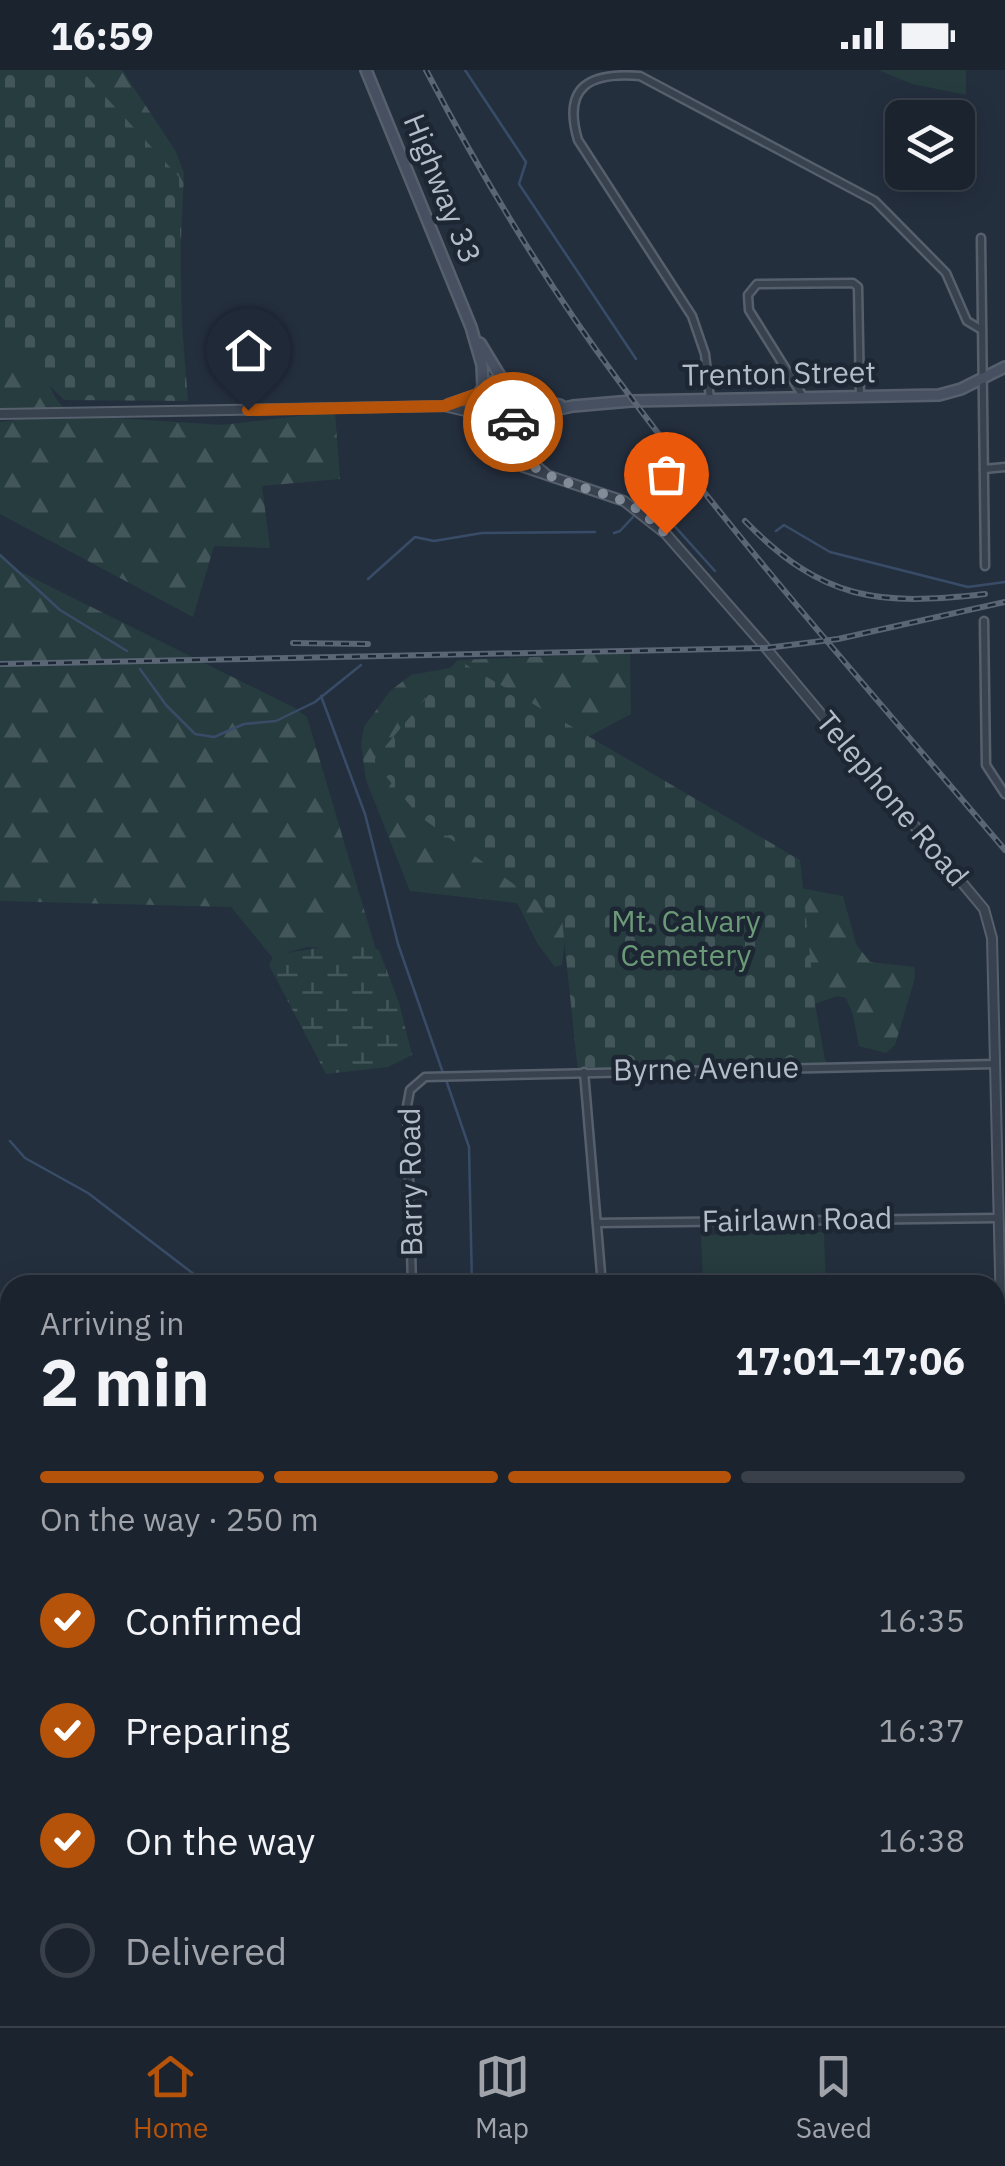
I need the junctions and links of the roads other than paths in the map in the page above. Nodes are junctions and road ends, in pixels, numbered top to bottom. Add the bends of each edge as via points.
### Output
1 (366, 70) edge
2 (980, 238) dead end
3 (471, 327) junction
4 (982, 330) junction
5 (1005, 367) edge
6 (982, 379) junction
7 (505, 384) junction
8 (482, 390) junction
9 (520, 397) junction
10 (805, 398) junction
11 (860, 398) junction
12 (710, 399) junction
13 (444, 406) junction
14 (573, 406) junction
15 (0, 414) edge
16 (486, 418) junction
17 (515, 419) junction
18 (1005, 467) edge
19 (984, 469) junction
20 (553, 478) junction
21 (985, 566) dead end
22 (984, 621) dead end
23 (1005, 794) edge
24 (1000, 1046) edge
25 (1000, 1063) edge
26 (584, 1072) junction
27 (418, 1081) joint
28 (997, 1218) junction
29 (597, 1223) junction
30 (412, 1275) edge
31 (601, 1275) edge
32 (997, 1275) edge

1 - 3 main road, Highway 33
2 - 4 street
3 - 7 main road, Highway 33
3 - 8 main road, Highway 33
4 - 6 street
4 - 12 street via 966,321 946,273 875,201 640,76 593,80 572,107 578,140 692,316
5 - 6 main road, Trenton Street
6 - 11 main road, Trenton Street via 940,395
6 - 19 street
7 - 8 main road
7 - 9 main road
8 - 13 street
8 - 16 main road via 478,408
9 - 14 main road, Trenton Street
9 - 17 main road
10 - 11 main road, Trenton Street
10 - 11 street via 749,310 757,284 853,283 860,292
10 - 12 main road, Trenton Street
12 - 14 main road, Trenton Street
13 - 15 street
13 - 16 street
14 - 17 main road, Trenton Street
16 - 17 main road via 503,425
16 - 20 street, Telephone Road via 517,463
17 - 20 street, Telephone Road via 517,450
18 - 19 street
19 - 21 street
20 - 24 street, Telephone Road via 624,502 666,534 984,909
22 - 23 street via 986,765
24 - 25 street, Telephone Road
25 - 26 street, Byrne Avenue
25 - 28 street, Telephone Road
26 - 27 street, Byrne Avenue
26 - 29 street
27 - 30 street, Barry Road via 408,1106
28 - 29 street, Fairlawn Road
28 - 32 street, Telephone Road
29 - 31 street

